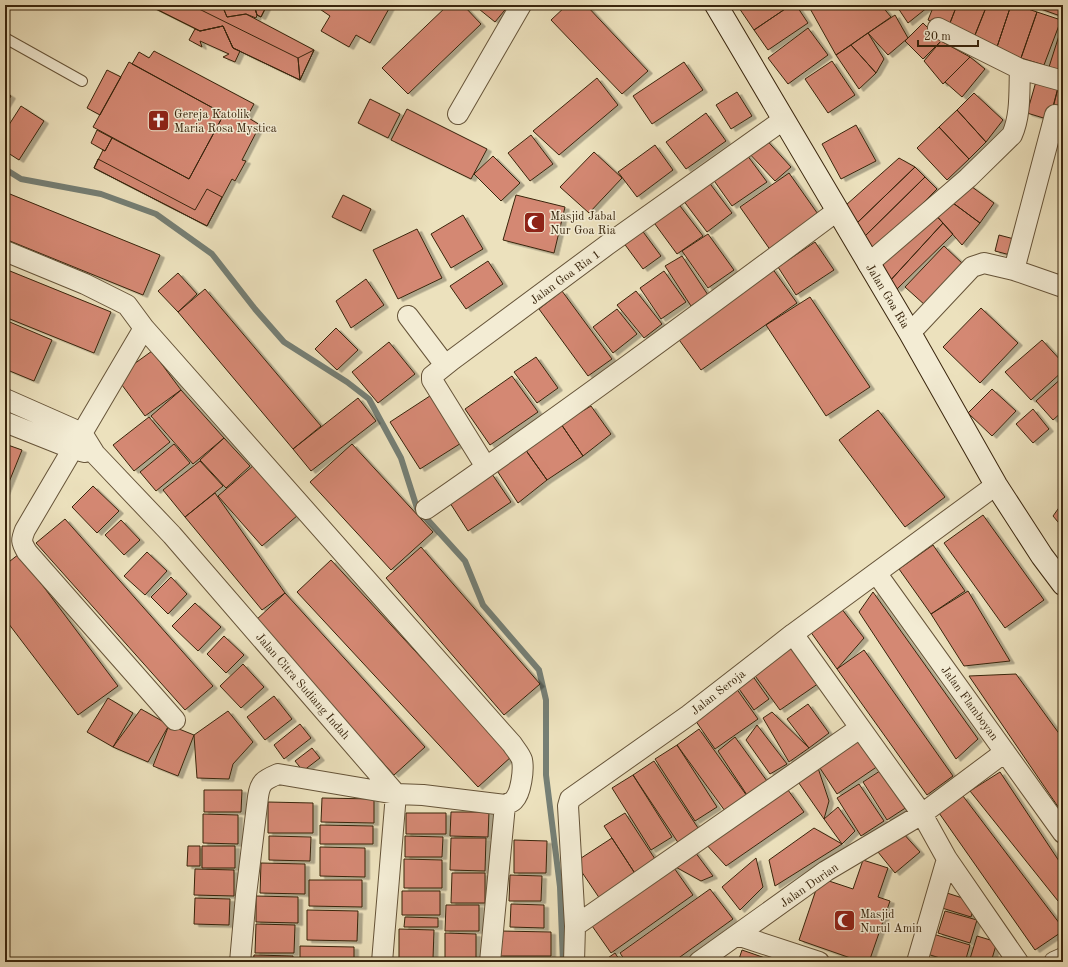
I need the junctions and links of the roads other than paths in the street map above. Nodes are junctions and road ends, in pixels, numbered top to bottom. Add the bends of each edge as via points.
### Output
1 (520, 5) edge
2 (718, 6) edge
3 (938, 28) dead end
4 (5, 38) edge
5 (1020, 69) junction
6 (1063, 80) edge
7 (82, 81) dead end
8 (458, 114) dead end
9 (1063, 117) edge
10 (783, 120) junction
11 (837, 211) junction
12 (5, 251) edge
13 (868, 264) junction
14 (1014, 270) junction
15 (1063, 287) edge
16 (408, 316) dead end
17 (144, 328) junction
18 (910, 333) junction
19 (445, 365) junction
20 (5, 399) edge
21 (5, 422) edge
22 (77, 441) junction
23 (486, 467) junction
24 (996, 485) junction
25 (426, 509) dead end
26 (877, 574) junction
27 (1063, 584) edge
28 (793, 634) junction
29 (175, 720) dead end
30 (860, 728) junction
31 (1005, 752) junction
32 (396, 794) junction
33 (505, 805) junction
34 (922, 814) junction
35 (1063, 833) edge
36 (947, 859) junction
37 (575, 926) junction
38 (737, 935) junction
39 (1063, 958) edge
40 (240, 962) edge
41 (382, 962) edge
42 (490, 962) edge
43 (574, 962) edge
44 (699, 962) edge
45 (819, 962) edge
46 (917, 962) edge
47 (1018, 962) edge
48 (1054, 962) edge

1 - 8 street
2 - 10 main road, Jalan Goa Ria
3 - 5 street
4 - 7 lane
5 - 6 street
5 - 13 street via 1019,105 1012,135 968,178
9 - 14 street via 1055,115
10 - 11 main road, Jalan Goa Ria
10 - 19 street, Jalan Goa Ria 1
11 - 13 main road, Jalan Goa Ria
11 - 23 street via 632,363
12 - 17 street via 86,284 127,305
13 - 18 main road, Jalan Goa Ria
14 - 15 street
14 - 18 street via 984,263 972,267
16 - 19 street
17 - 22 street
17 - 33 street via 512,744 521,758 523,768 517,797
18 - 24 main road, Jalan Goa Ria
19 - 23 street, Jalan Goa Ria 1 via 432,376 432,380
20 - 22 street
21 - 22 street
22 - 29 street via 25,530 22,544
22 - 32 street, Jalan Citra Sudiang Indah via 95,454 172,535
23 - 25 street
24 - 26 street, Jalan Seroja
24 - 27 main road, Jalan Goa Ria
26 - 28 street, Jalan Seroja
26 - 31 street, Jalan Flamboyan
28 - 30 street
28 - 37 street, Jalan Seroja via 689,715 570,799 568,806
30 - 34 street
30 - 37 street
31 - 34 street, Jalan Durian
31 - 35 street, Jalan Flamboyan
32 - 33 street
32 - 40 street via 278,774 259,787
32 - 41 street
33 - 42 street
34 - 36 street
34 - 38 street, Jalan Durian via 826,871
36 - 46 street
36 - 47 street
37 - 43 street, Jalan Seroja
38 - 44 street, Jalan Durian
38 - 45 street
39 - 48 street

